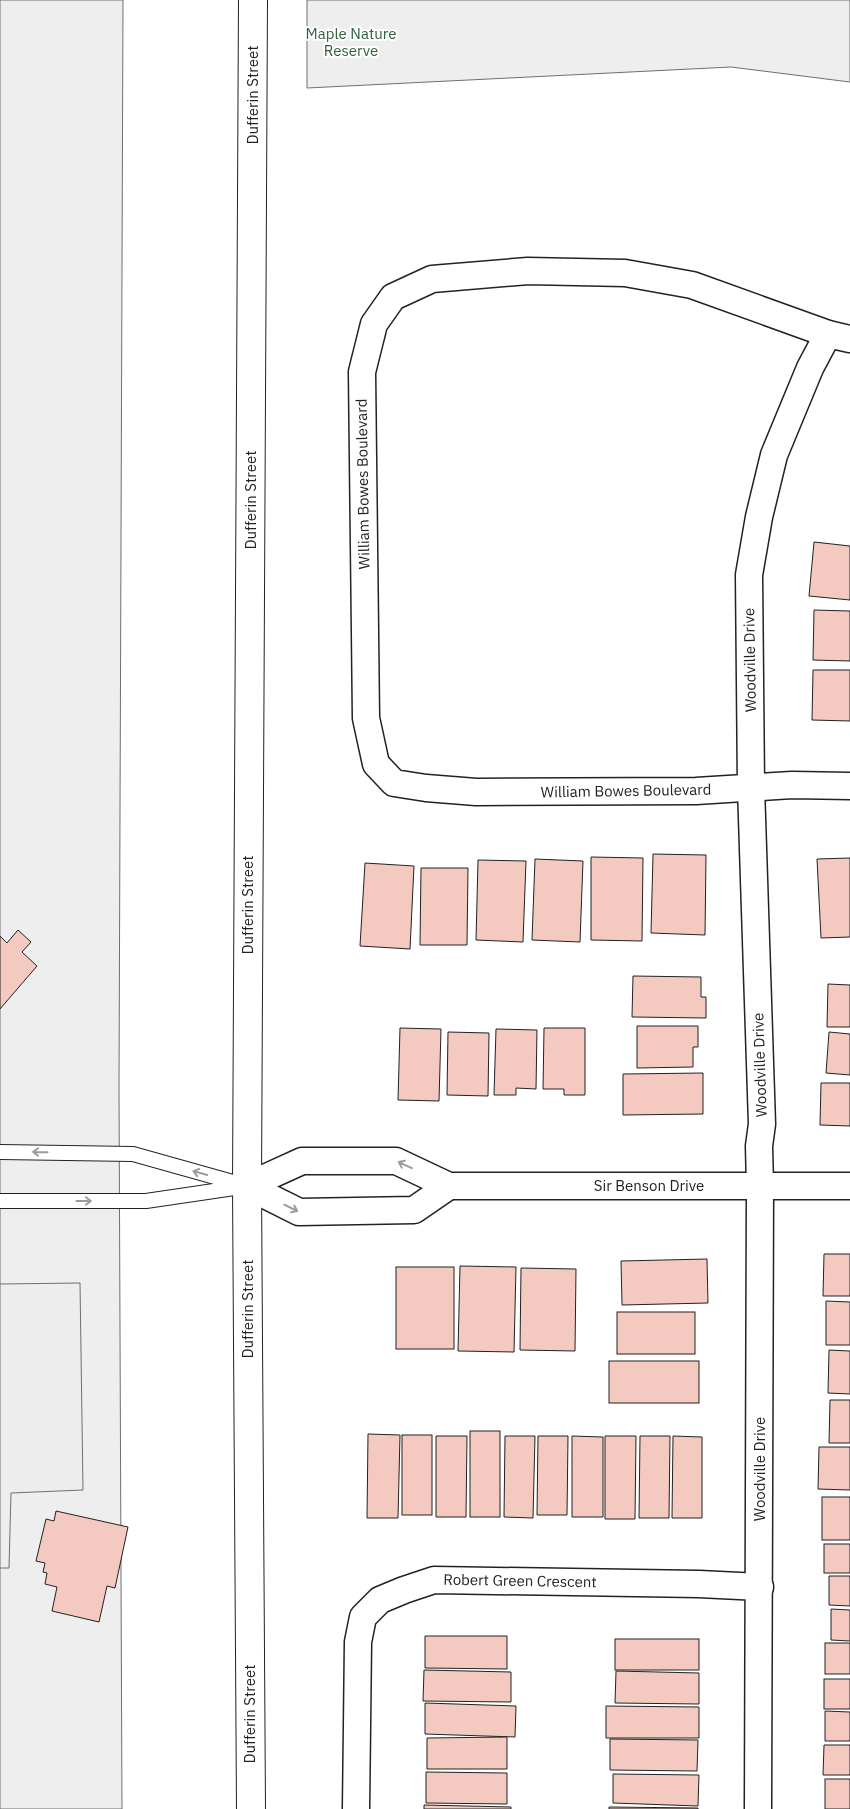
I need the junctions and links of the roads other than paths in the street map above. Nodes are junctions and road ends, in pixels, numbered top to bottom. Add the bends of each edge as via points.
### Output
1 (253, 0) edge
2 (839, 336) edge
3 (850, 786) edge
4 (752, 787) junction
5 (0, 1152) edge
6 (247, 1186) junction
7 (449, 1186) junction
8 (760, 1186) junction
9 (850, 1186) edge
10 (0, 1201) edge
11 (760, 1587) junction
12 (251, 1809) edge
13 (356, 1809) edge
14 (758, 1809) edge

1 - 6 main road, Dufferin Street
2 - 4 street, Woodville Drive via 810,368 774,455 759,517 749,575
2 - 4 street, William Bowes Boulevard via 692,285 625,273 518,272 432,279 393,298 374,324 362,372 366,718 376,764 394,783 476,792 696,791
3 - 4 street, William Bowes Boulevard
4 - 8 street, Woodville Drive via 762,1124
6 -> 5 lane via 134,1154
7 -> 6 street, Sir Benson Drive via 396,1161 302,1161
6 -> 7 street via 300,1212 414,1210
10 -> 6 lane via 146,1201
6 - 12 main road, Dufferin Street
7 - 8 street, Sir Benson Drive
8 - 9 street, Sir Benson Drive
8 - 11 street, Woodville Drive
11 - 13 street, Robert Green Crescent via 434,1580 380,1600 363,1617 358,1642
11 - 14 street, Woodville Drive

